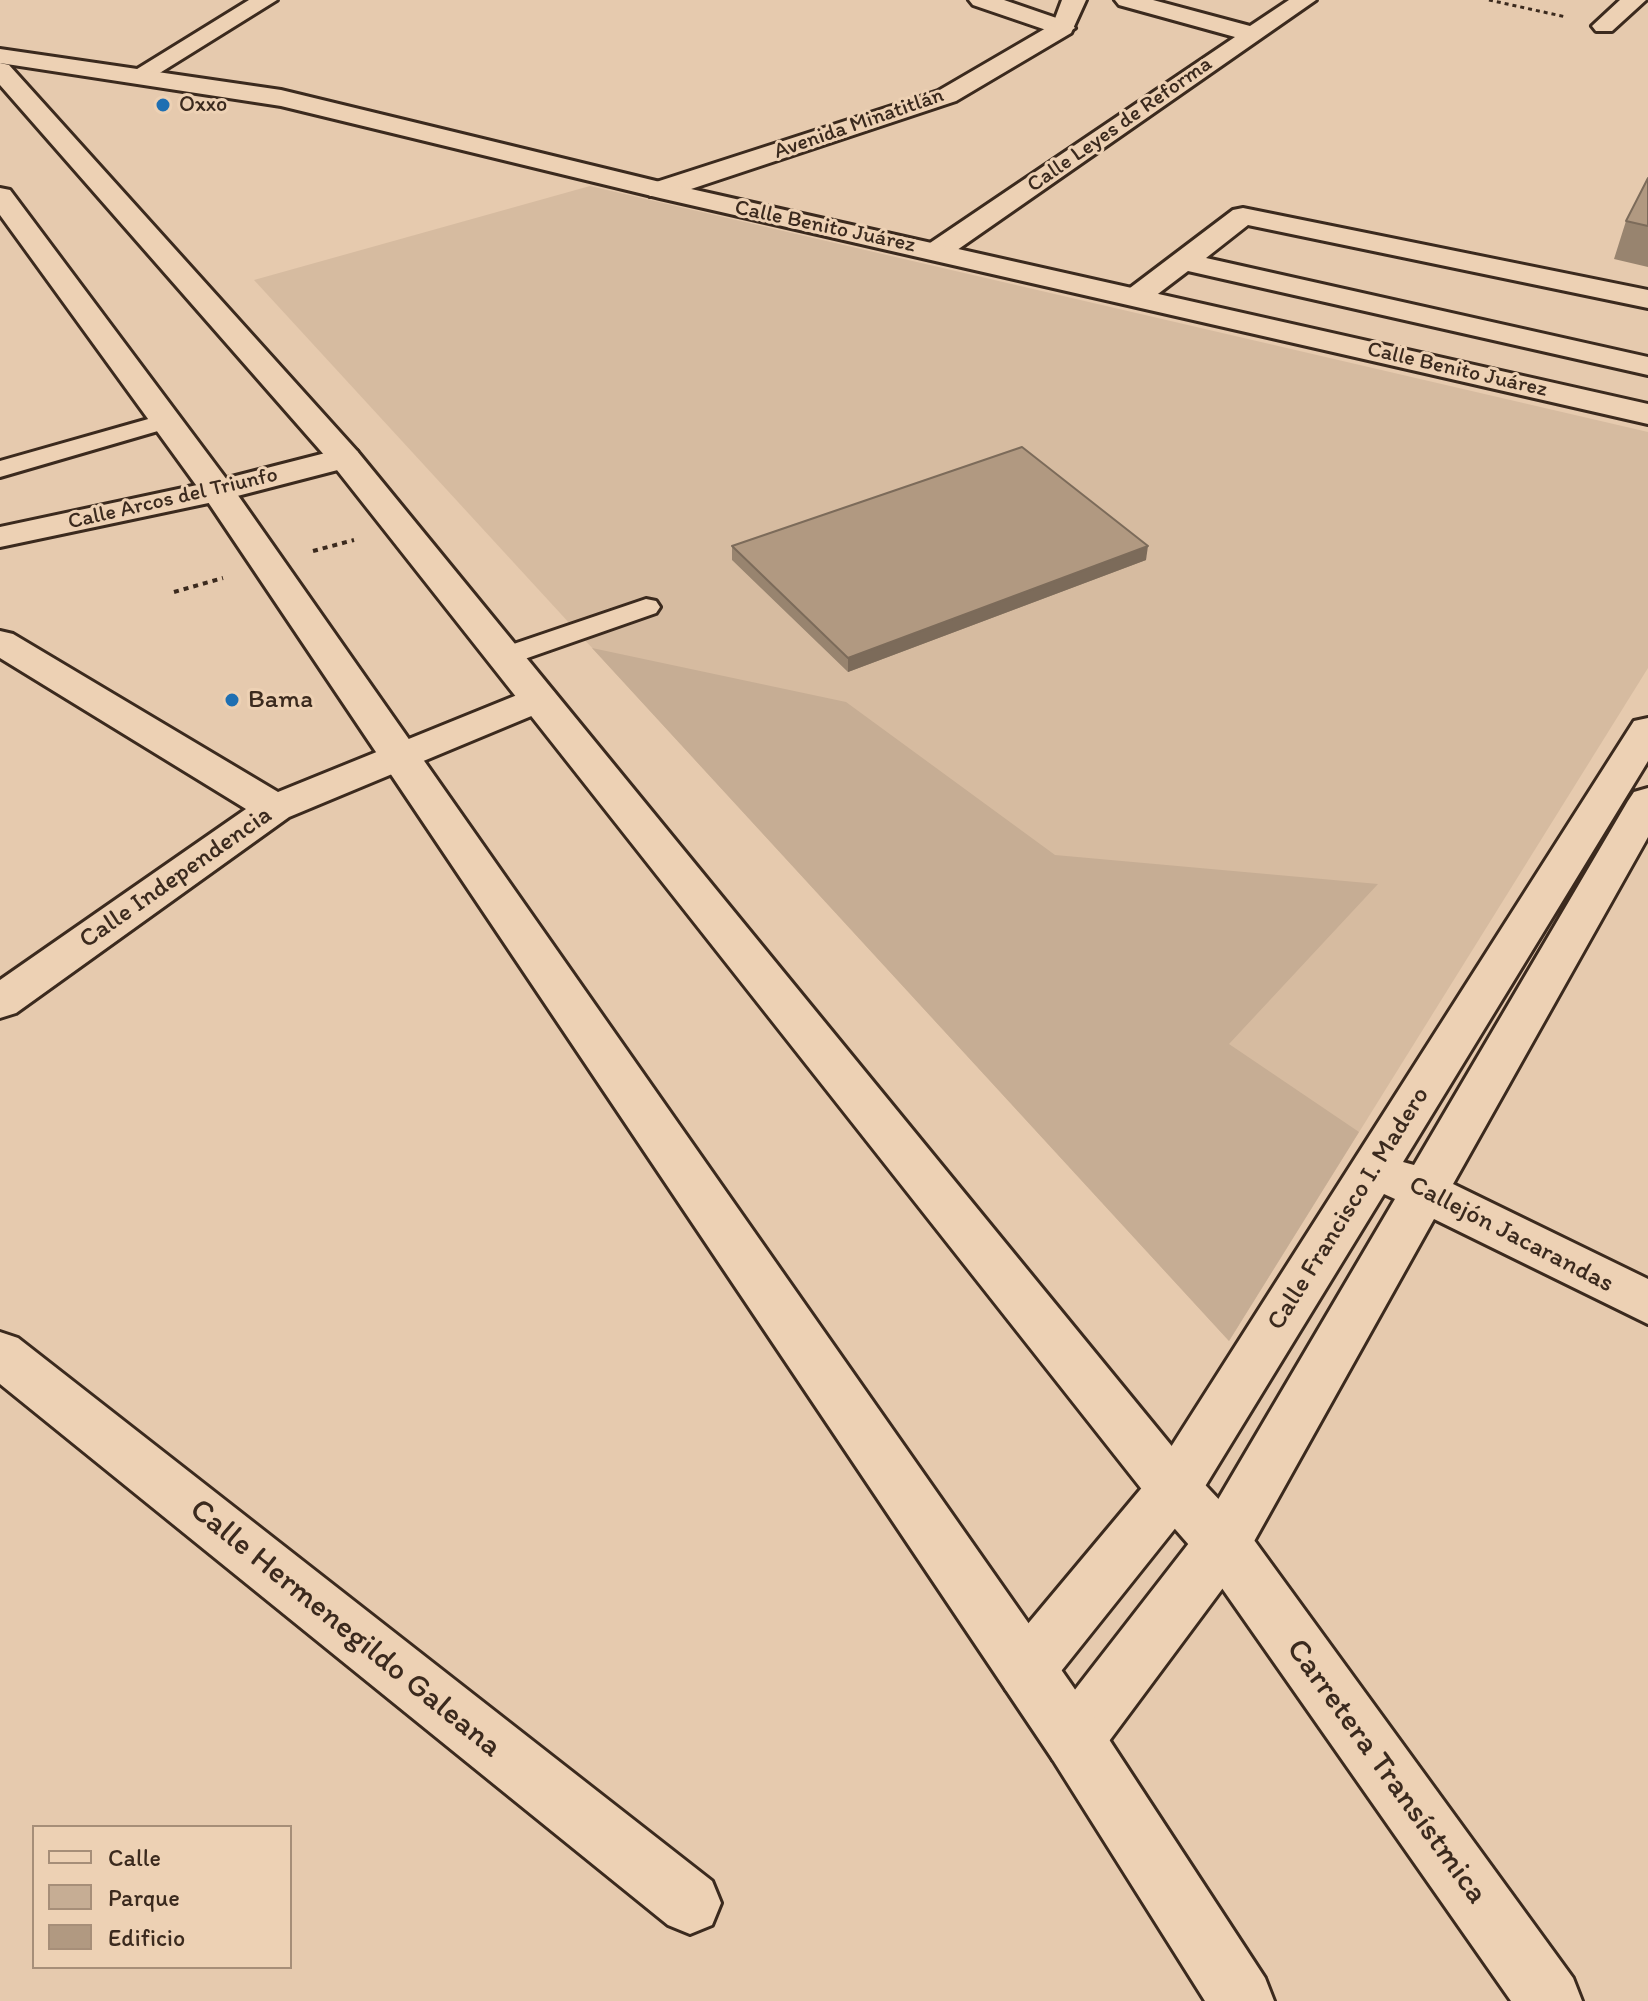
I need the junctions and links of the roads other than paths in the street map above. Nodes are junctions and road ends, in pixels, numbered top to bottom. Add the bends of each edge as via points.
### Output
1 (265, 0) edge
2 (981, 0) edge
3 (1074, 0) edge
4 (1127, 0) edge
5 (1304, 0) edge
6 (1634, 0) edge
7 (1604, 26) dead end
8 (1063, 28) junction
9 (1252, 34) junction
10 (0, 56) edge
11 (0, 70) edge
12 (141, 74) junction
13 (660, 190) junction
14 (6, 215) edge
15 (937, 251) junction
16 (1182, 261) junction
17 (1136, 297) junction
18 (1648, 299) edge
19 (1648, 366) edge
20 (1648, 414) edge
21 (166, 421) junction
22 (345, 458) junction
23 (0, 469) edge
24 (218, 491) junction
25 (0, 537) edge
26 (646, 607) dead end
27 (0, 642) edge
28 (506, 656) junction
29 (540, 699) junction
30 (1648, 730) edge
31 (400, 757) junction
32 (1648, 801) edge
33 (275, 808) junction
34 (1615, 850) edge
35 (0, 1002) edge
36 (1375, 1167) junction
37 (1424, 1191) junction
38 (1648, 1303) edge
39 (0, 1354) edge
40 (1174, 1489) junction
41 (1223, 1543) junction
42 (1026, 1670) junction
43 (1074, 1739) junction
44 (690, 1903) dead end
45 (1242, 2001) edge
46 (1550, 2001) edge

1 - 12 main road
2 - 8 main road
3 - 8 main road
4 - 9 main road
5 - 9 main road, Calle Leyes de Reforma
6 - 7 main road
8 - 13 main road, Avenida Minatitlán via 947,96
9 - 15 main road, Calle Leyes de Reforma
10 - 12 main road, Calle Benito Juárez
11 - 22 main road, Carretera Transístmica
12 - 13 main road, Calle Benito Juárez via 281,98
13 - 15 main road, Calle Benito Juárez
14 - 21 main road
15 - 17 main road, Calle Benito Juárez
16 - 17 main road
16 - 18 main road via 1248,216
16 - 19 main road
17 - 20 main road, Calle Benito Juárez
21 - 23 lane
21 - 24 main road
22 - 24 main road, Calle Arcos del Triunfo
22 - 28 main road, Carretera Transístmica
24 - 25 main road, Calle Arcos del Triunfo
24 - 31 main road
26 - 28 lane
27 - 33 main road
28 - 29 main road, Carretera Transístmica
29 - 31 main road, Calle Independencia
29 - 40 main road, Carretera Transístmica
30 - 34 main road, Calle Francisco I. Madero
31 - 33 main road, Calle Independencia
31 - 42 main road
32 - 34 main road, Calle Francisco I. Madero
33 - 35 main road, Calle Independencia
34 - 36 main road, Calle Francisco I. Madero
34 - 37 main road, Calle Francisco I. Madero
36 - 37 main road, Callejón Jacarandas
36 - 40 main road, Calle Francisco I. Madero
37 - 38 main road, Callejón Jacarandas
37 - 41 main road, Calle Francisco I. Madero
39 - 44 main road, Calle Hermenegildo Galeana
40 - 41 main road, Carretera Transístmica
40 - 42 main road, Calle Francisco I. Madero
41 - 43 main road, Calle Francisco I. Madero
41 - 46 main road, Carretera Transístmica
42 - 43 main road
43 - 45 main road

